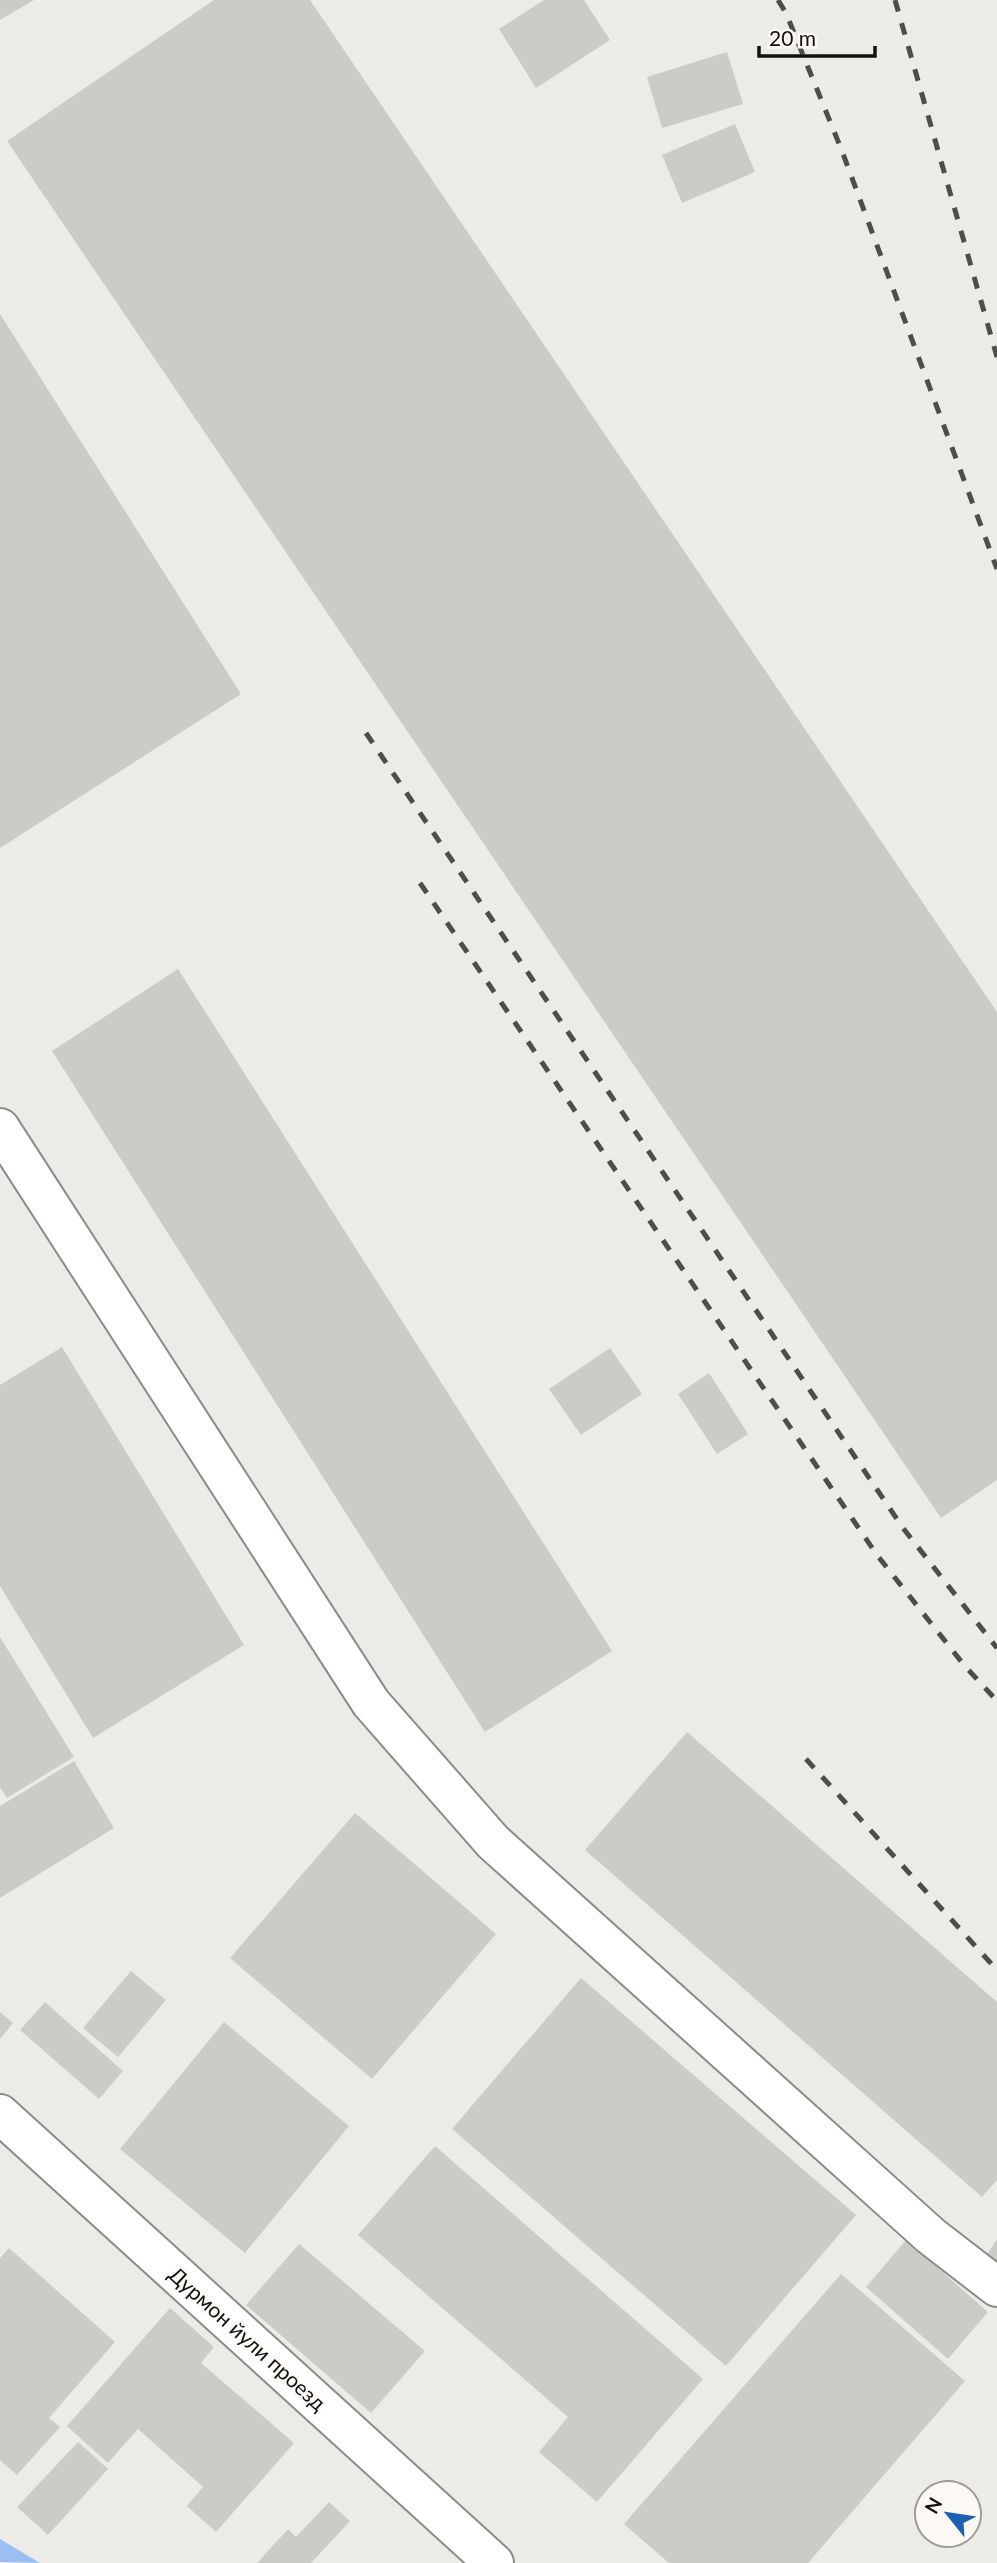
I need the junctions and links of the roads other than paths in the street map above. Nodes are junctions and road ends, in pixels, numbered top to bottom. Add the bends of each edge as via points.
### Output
1 (0, 1128) edge
2 (0, 2114) edge
3 (997, 2287) edge
4 (494, 2563) edge

1 - 3 street via 371,1703 493,1842 931,2236
2 - 4 street, Дурмон йули проезд

